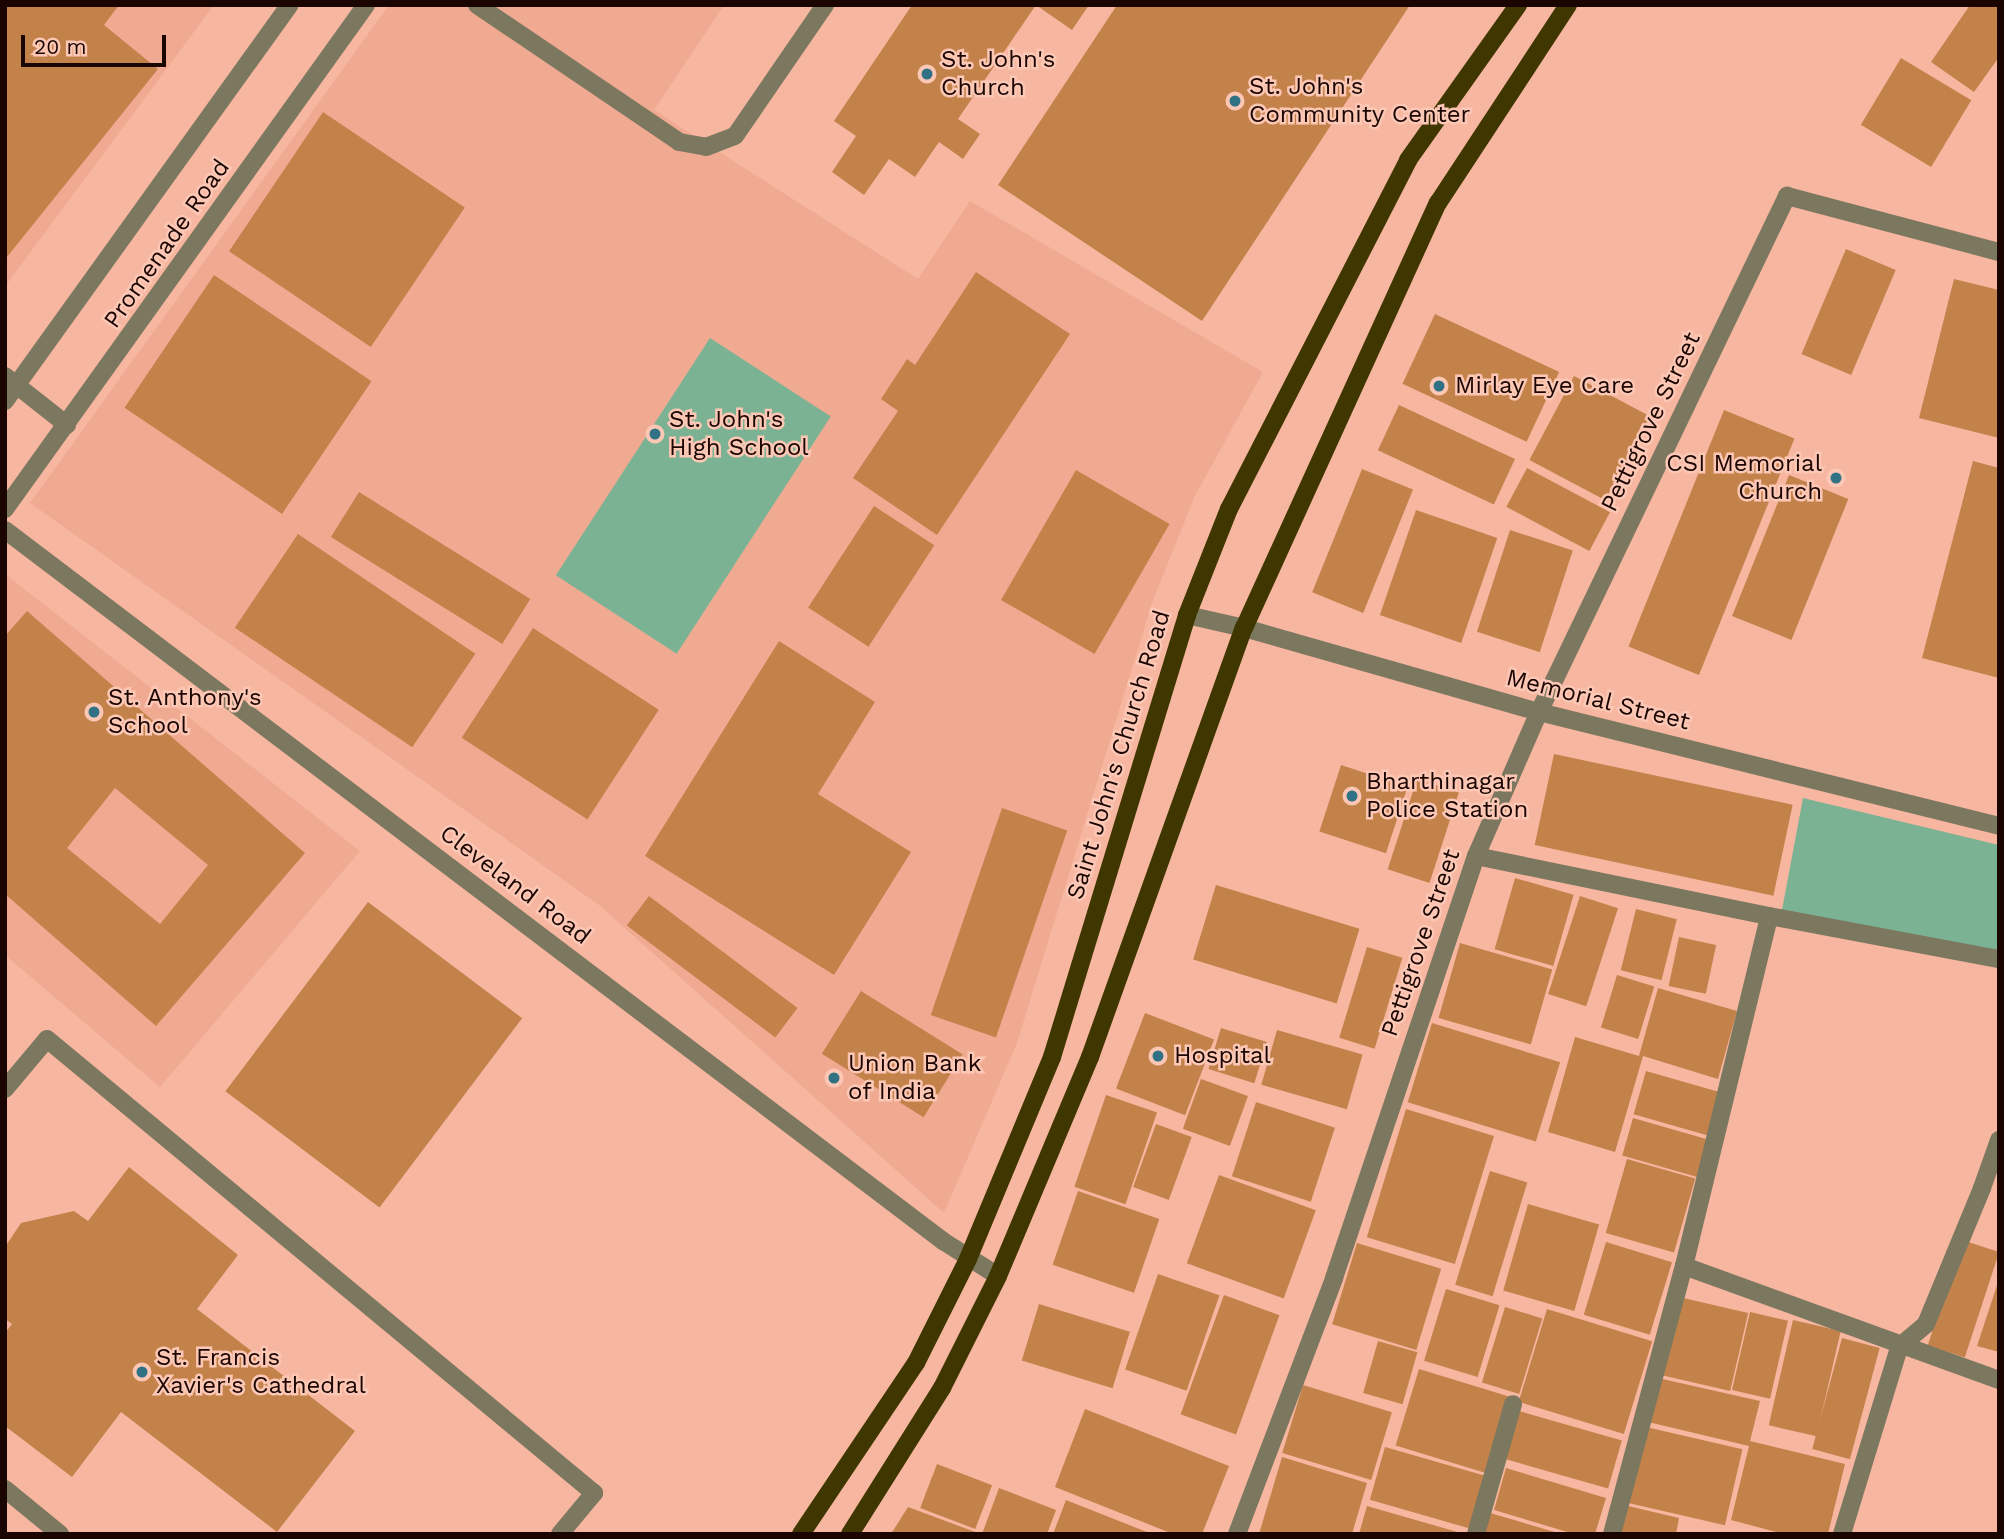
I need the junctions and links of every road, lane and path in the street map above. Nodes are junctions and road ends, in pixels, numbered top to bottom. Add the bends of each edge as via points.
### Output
1 (290, 5) edge
2 (366, 5) edge
3 (477, 5) edge
4 (825, 5) edge
5 (1518, 5) edge
6 (1568, 5) edge
7 (1999, 252) edge
8 (11, 381) edge
9 (5, 401) edge
10 (67, 425) junction
11 (5, 509) edge
12 (5, 530) edge
13 (1186, 615) junction
14 (1244, 628) junction
15 (1539, 712) junction
16 (1999, 826) edge
17 (1476, 856) junction
18 (1769, 916) junction
19 (1999, 959) edge
20 (5, 1089) edge
21 (1999, 1140) edge
22 (1990, 1186) edge
23 (968, 1259) junction
24 (1684, 1266) junction
25 (998, 1276) junction
26 (1899, 1347) junction
27 (1999, 1380) edge
28 (1513, 1404) dead end
29 (5, 1489) edge
30 (1848, 1531) edge
31 (60, 1534) edge
32 (560, 1534) edge
33 (801, 1534) edge
34 (850, 1534) edge
35 (1237, 1534) edge
36 (1476, 1534) edge
37 (1612, 1534) edge

1 - 8 street, Promenade Road
2 - 10 street, Promenade Road
3 - 4 street via 678,142 706,147 735,136
5 - 13 main road, Saint John's Church Road via 1408,160 1229,509
6 - 14 main road via 1438,204
7 - 15 street, Pettigrove Street via 1787,196
8 - 9 street, Promenade Road
8 - 10 street
10 - 11 street, Promenade Road
12 - 23 street, Cleveland Road
13 - 14 street, Memorial Street
13 - 23 main road, Saint John's Church Road via 1052,1058
14 - 15 street, Memorial Street
14 - 25 main road via 1090,1057
15 - 16 street, Memorial Street
15 - 17 street, Pettigrove Street
17 - 18 street
17 - 35 street, Pettigrove Street via 1334,1278
18 - 19 street
18 - 24 street
20 - 32 street via 47,1039 594,1493
21 - 22 street
22 - 26 street via 1926,1324
23 - 25 street, Cleveland Road
23 - 33 main road, Saint John's Church Road via 916,1363
24 - 26 street
24 - 37 street
25 - 34 main road via 942,1388
26 - 27 street
26 - 30 street
28 - 36 street
29 - 31 street

